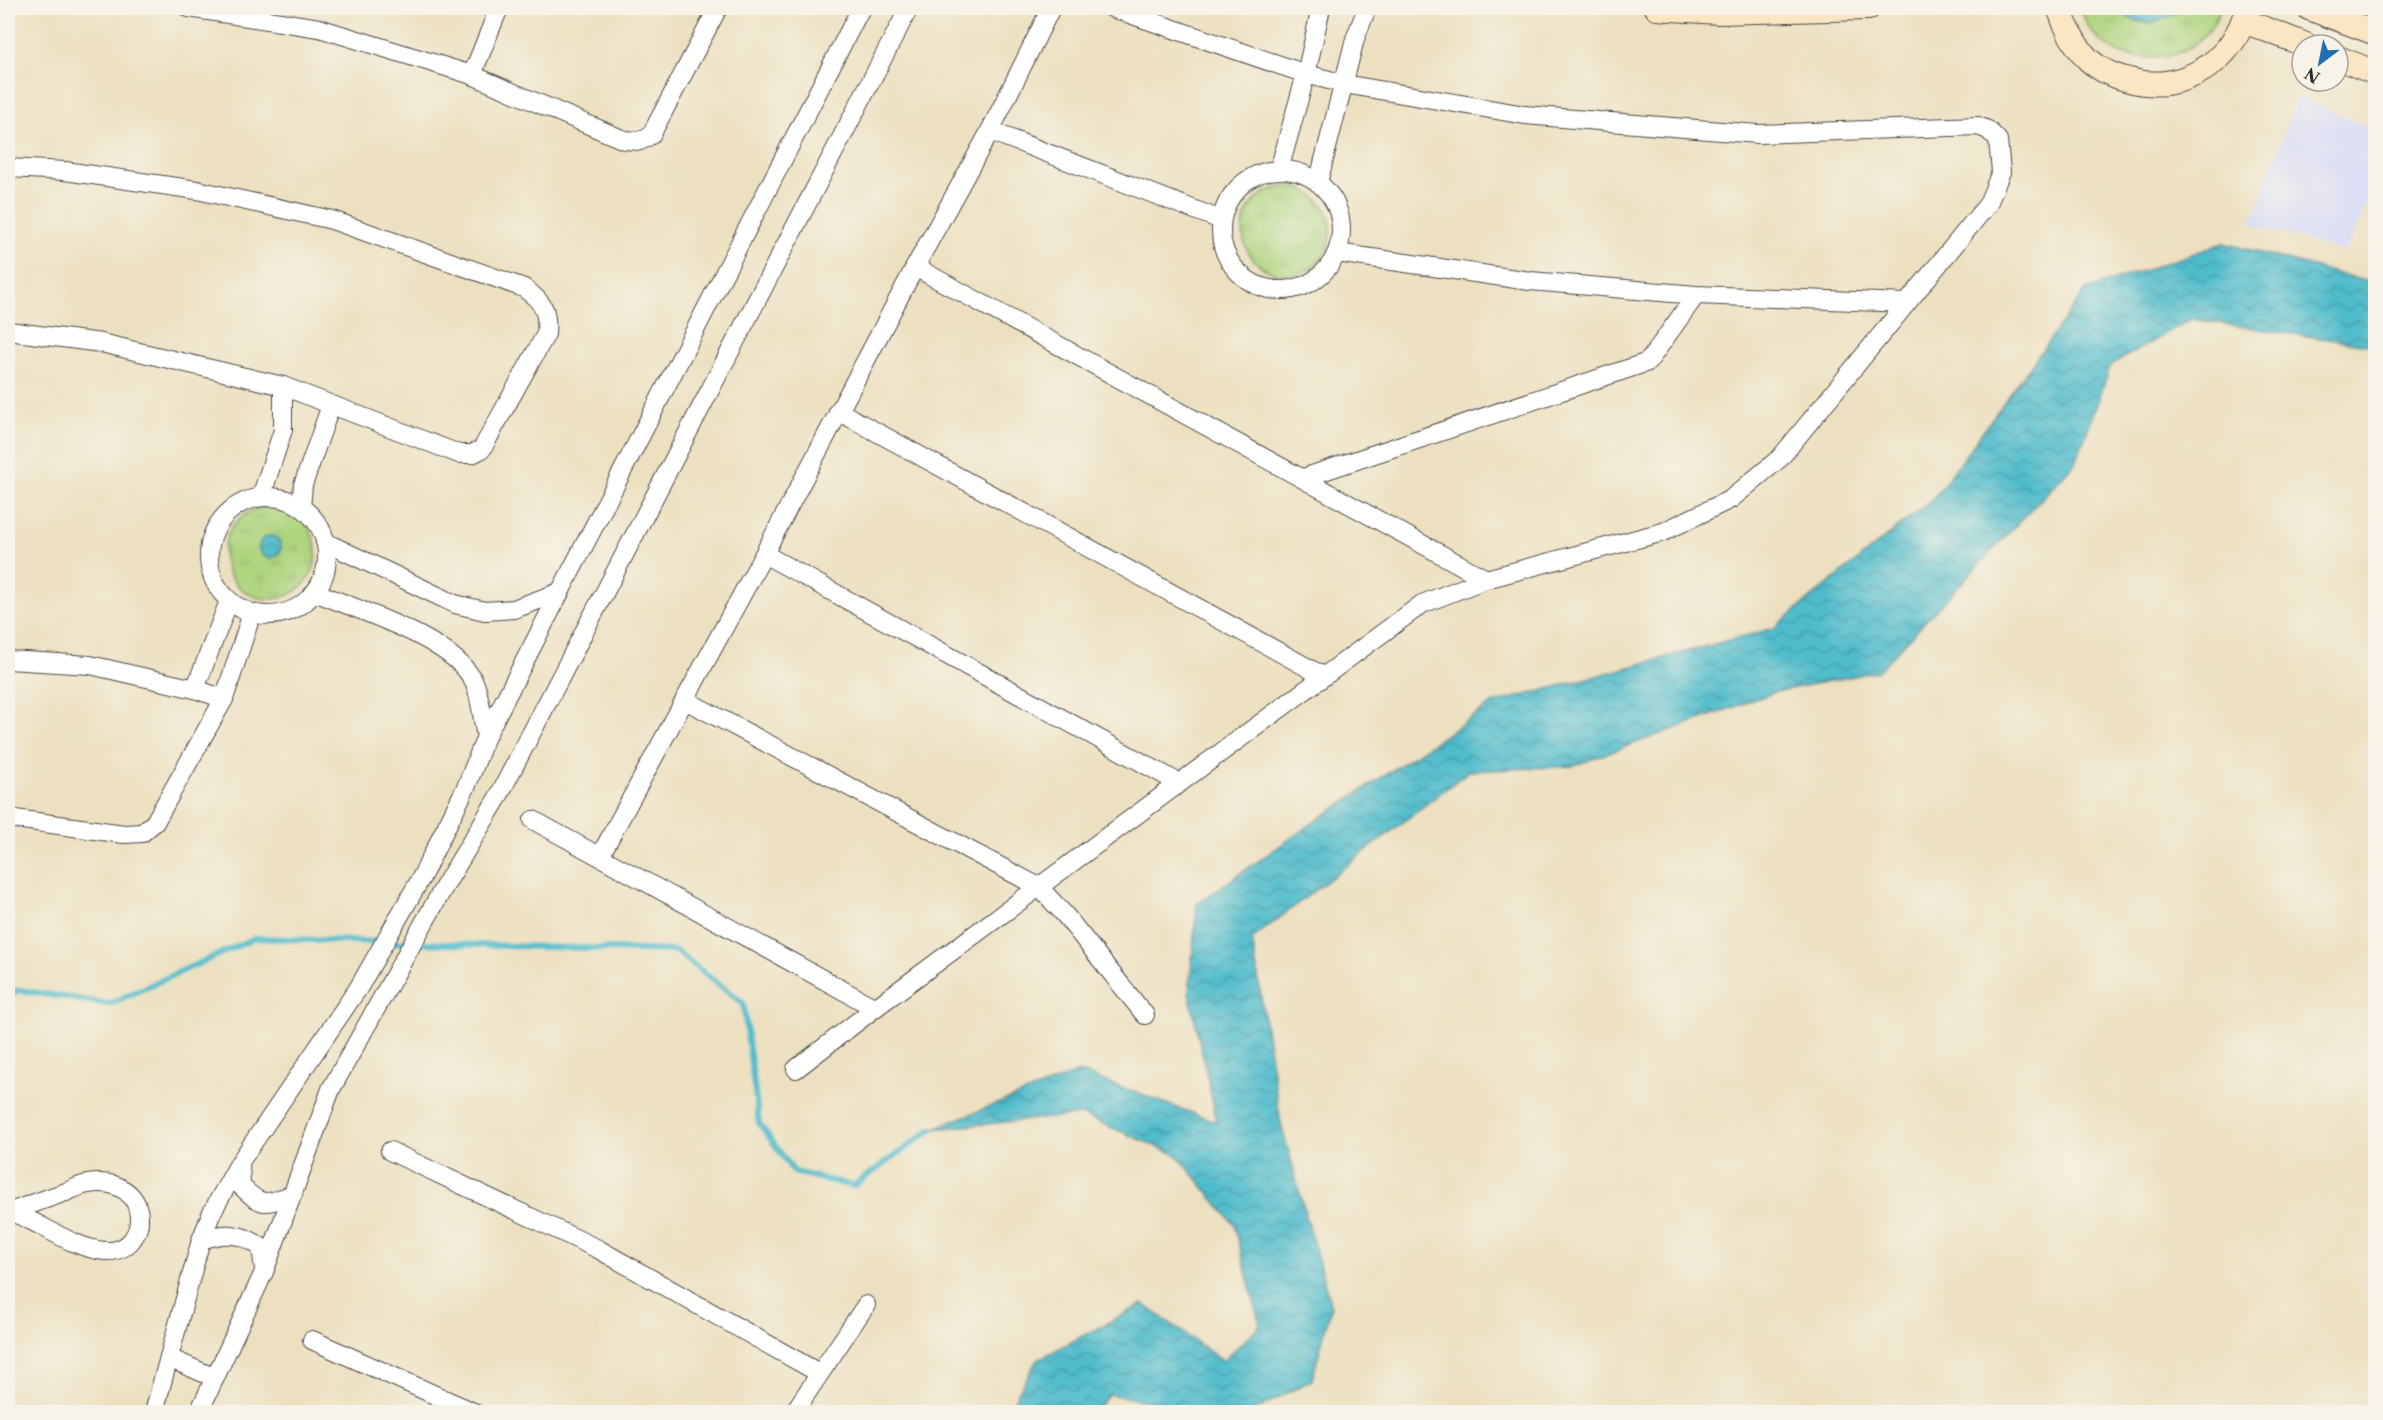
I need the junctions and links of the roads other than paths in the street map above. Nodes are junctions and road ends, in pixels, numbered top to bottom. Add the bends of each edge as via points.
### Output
1 (189, 8) edge
2 (499, 8) edge
3 (718, 8) edge
4 (861, 8) edge
5 (909, 8) edge
6 (1051, 8) edge
7 (1112, 8) edge
8 (1321, 8) edge
9 (1367, 8) edge
10 (1657, 8) edge
11 (1868, 8) edge
12 (2059, 8) edge
13 (2309, 8) edge
14 (2246, 14) edge
15 (2376, 33) edge
16 (2290, 37) edge
17 (2350, 63) edge
18 (2376, 73) edge
19 (1306, 74) junction
20 (472, 75) junction
21 (1344, 84) junction
22 (990, 130) junction
23 (8, 168) edge
24 (1279, 170) junction
25 (1318, 183) junction
26 (1221, 219) junction
27 (1337, 253) junction
28 (915, 267) junction
29 (1696, 295) junction
30 (1906, 303) junction
31 (8, 331) edge
32 (283, 386) junction
33 (331, 405) junction
34 (838, 411) junction
35 (1303, 478) junction
36 (261, 497) junction
37 (301, 507) junction
38 (325, 542) junction
39 (764, 554) junction
40 (1486, 579) junction
41 (315, 592) junction
42 (560, 592) junction
43 (229, 601) junction
44 (252, 613) junction
45 (8, 660) edge
46 (1323, 676) junction
47 (195, 689) junction
48 (224, 699) junction
49 (685, 700) junction
50 (486, 736) junction
51 (1179, 783) junction
52 (8, 818) edge
53 (533, 820) dead end
54 (600, 856) junction
55 (1040, 887) junction
56 (875, 1008) junction
57 (1145, 1016) dead end
58 (796, 1069) dead end
59 (390, 1151) dead end
60 (240, 1162) junction
61 (293, 1194) junction
62 (9, 1211) edge
63 (201, 1240) junction
64 (264, 1272) junction
65 (866, 1305) dead end
66 (312, 1340) dead end
67 (170, 1358) junction
68 (819, 1373) junction
69 (215, 1378) junction
70 (154, 1413) edge
71 (199, 1413) edge
72 (473, 1413) edge
73 (794, 1413) edge

1 - 20 street via 319,28
2 - 20 street
3 - 20 street via 651,135 640,141 624,140
4 - 42 street
5 - 61 street via 502,789 331,1089
6 - 22 street
7 - 19 street
8 - 19 street
9 - 21 street
10 - 11 street via 1718,12
12 - 14 street via 2067,32 2086,58 2113,76 2144,84 2176,82 2205,70 2229,49
13 - 15 street
14 - 16 street
17 - 18 street
19 - 21 street
19 - 24 street
21 - 25 street
21 - 30 street via 1525,115 1758,134 1978,126 1988,130 1998,140 2001,172 1988,204
22 - 26 street
22 - 28 street
23 - 33 street via 64,171 197,190 332,219 525,288 538,298 547,315 546,334 482,449 472,454 459,454
24 - 25 street via 1299,173
24 - 26 street via 1259,174 1241,184 1228,200
25 - 27 street via 1331,197 1339,215
26 - 27 street via 1221,239 1227,257 1239,273 1274,290 1294,289 1312,282 1327,270
27 - 29 street via 1530,281
28 - 34 street
28 - 35 street
29 - 30 street
29 - 35 street via 1648,362
30 - 40 street via 1780,458 1731,499 1663,532
31 - 32 street via 101,344
32 - 33 street
32 - 36 street via 283,430
33 - 37 street via 303,485
34 - 39 street
34 - 46 street
35 - 40 street
36 - 37 street via 281,498
36 - 43 street via 236,505 220,520 210,540 209,562 215,583
37 - 38 street via 316,522
38 - 41 street via 327,560
38 - 42 street via 455,604 485,611 514,609
39 - 49 street
39 - 51 street
40 - 46 street via 1422,604
41 - 44 street via 286,612
41 - 50 street via 429,640 458,661 474,682
42 - 50 street
43 - 44 street
43 - 47 street
44 - 48 street
45 - 47 street via 90,665
46 - 51 street
47 - 48 street
48 - 52 street via 155,822 142,832 124,834
49 - 54 street
49 - 55 street
50 - 60 street via 421,878 358,987
51 - 55 street
53 - 54 street
54 - 56 street
55 - 56 street
55 - 57 street
56 - 58 street
59 - 68 street via 598,1248
60 - 61 street via 241,1186 255,1200 273,1202
60 - 63 street
61 - 64 street
62 - 62 street via 84,1246 106,1251 122,1248 134,1236 140,1220 139,1207 132,1196 113,1185 88,1184
63 - 64 street via 220,1234 248,1238 261,1247
63 - 67 street
64 - 69 street
65 - 68 street
66 - 72 street
67 - 69 street
67 - 70 street
68 - 73 street
69 - 71 street

